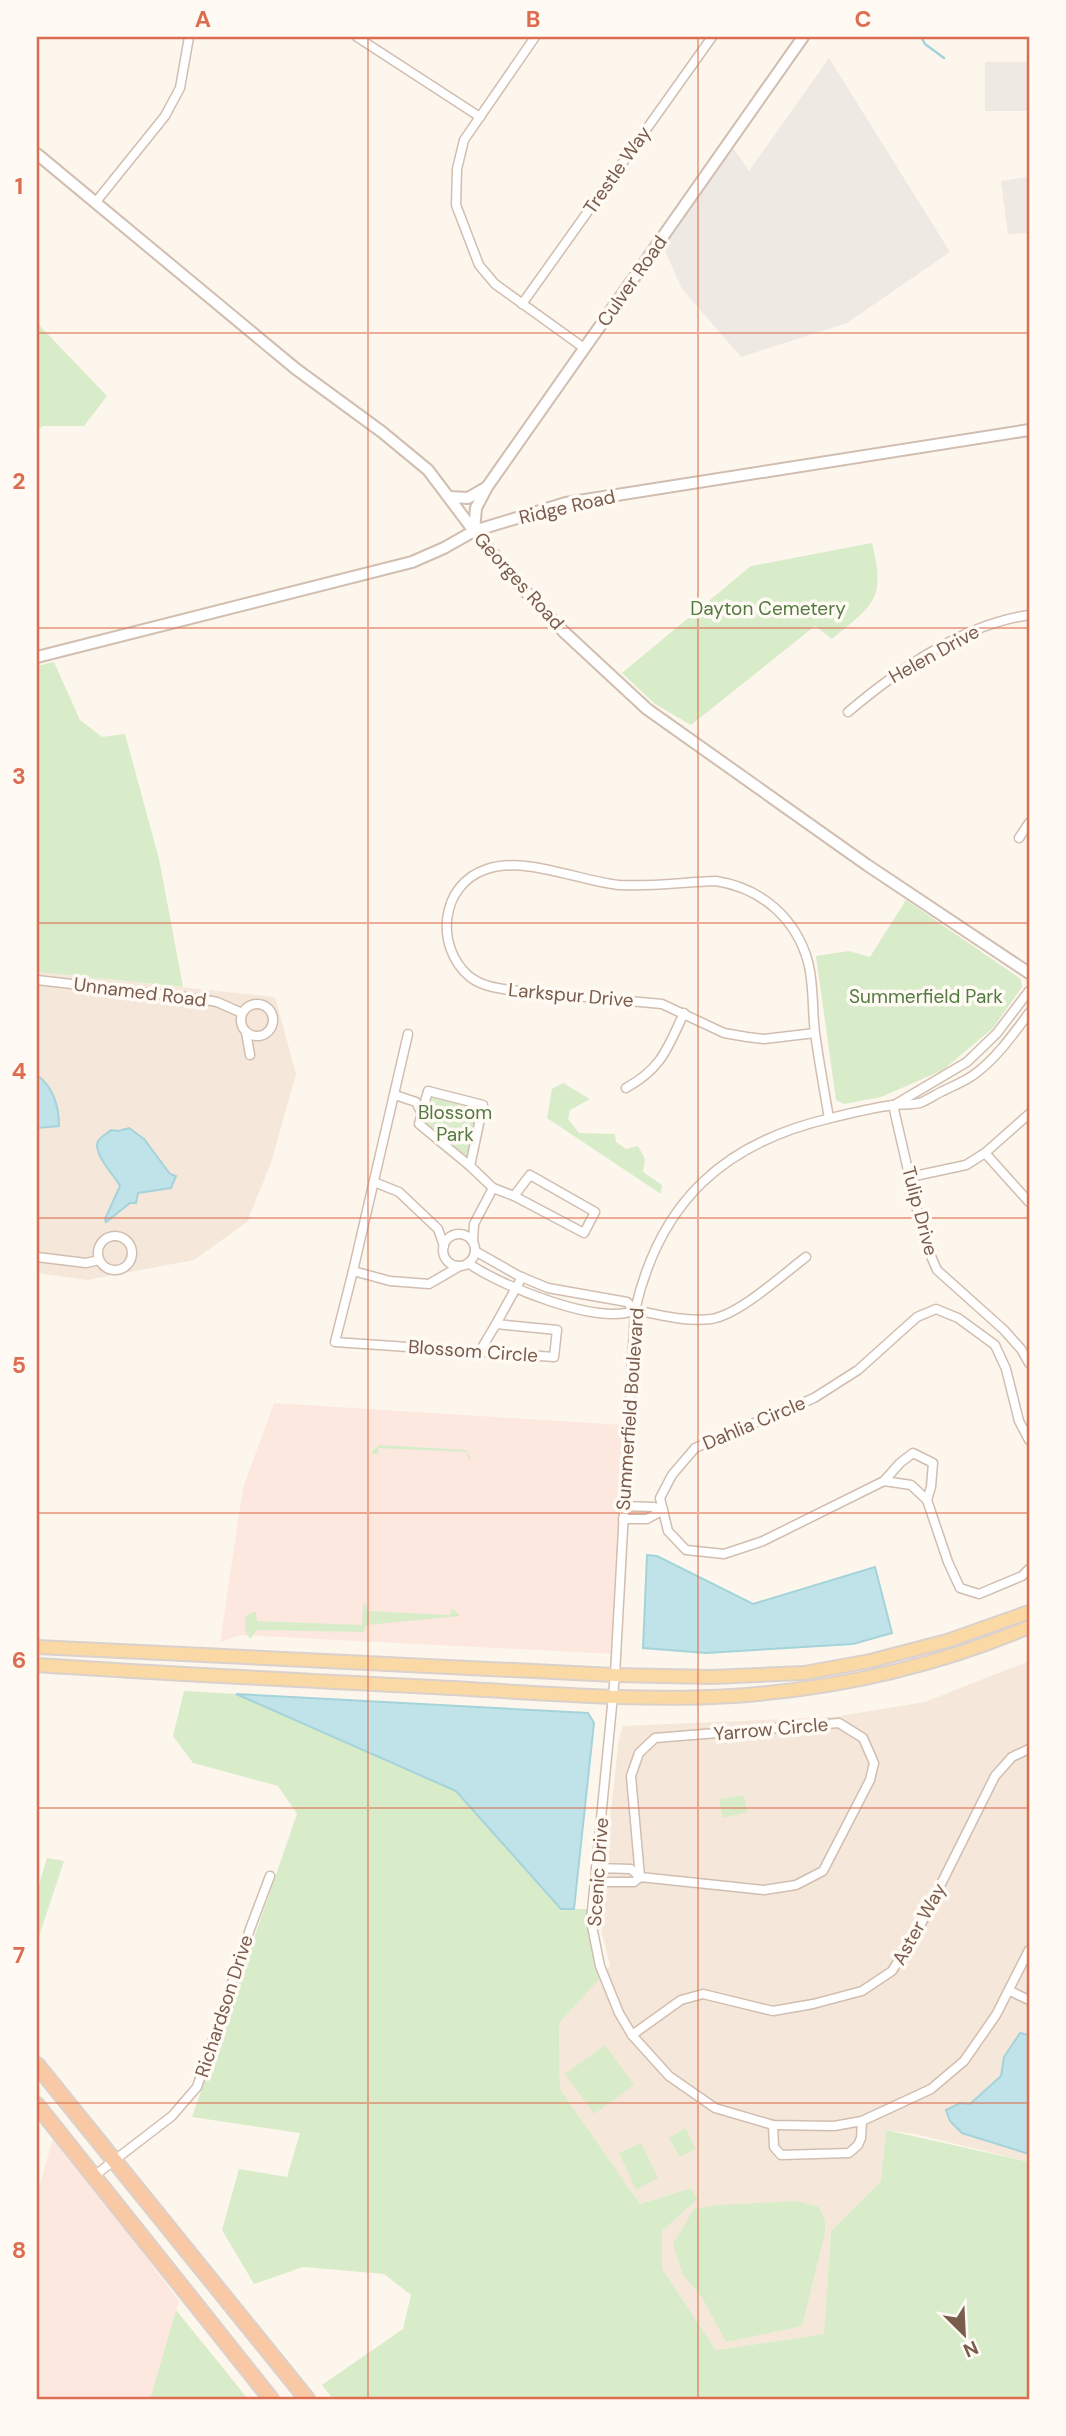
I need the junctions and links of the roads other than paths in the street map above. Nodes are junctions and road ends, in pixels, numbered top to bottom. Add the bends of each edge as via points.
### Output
1 (189, 37) edge
2 (357, 37) edge
3 (535, 37) edge
4 (712, 37) edge
5 (803, 37) edge
6 (480, 117) junction
7 (37, 154) edge
8 (95, 203) junction
9 (522, 304) junction
10 (584, 348) junction
11 (1029, 430) edge
12 (487, 487) junction
13 (450, 497) junction
14 (474, 531) junction
15 (1029, 615) edge
16 (37, 657) edge
17 (848, 712) dead end
18 (1029, 823) edge
19 (1019, 838) dead end
20 (1029, 973) edge
21 (37, 980) edge
22 (1029, 991) edge
23 (242, 1013) junction
24 (684, 1013) junction
25 (1029, 1013) edge
26 (246, 1032) junction
27 (815, 1033) junction
28 (408, 1034) dead end
29 (250, 1055) dead end
30 (626, 1088) dead end
31 (395, 1095) junction
32 (893, 1105) junction
33 (421, 1112) junction
34 (1029, 1114) edge
35 (829, 1118) junction
36 (985, 1153) junction
37 (469, 1165) junction
38 (910, 1177) junction
39 (374, 1182) junction
40 (493, 1188) junction
41 (514, 1196) junction
42 (1029, 1202) edge
43 (474, 1224) junction
44 (438, 1229) junction
45 (458, 1234) junction
46 (444, 1246) junction
47 (474, 1246) junction
48 (806, 1257) dead end
49 (37, 1258) edge
50 (446, 1259) junction
51 (99, 1260) junction
52 (464, 1264) junction
53 (353, 1271) junction
54 (443, 1276) junction
55 (522, 1277) junction
56 (515, 1288) junction
57 (635, 1310) junction
58 (496, 1324) junction
59 (480, 1351) junction
60 (1029, 1363) edge
61 (1029, 1417) edge
62 (1019, 1422) junction
63 (1029, 1440) edge
64 (884, 1481) junction
65 (927, 1500) junction
66 (624, 1506) junction
67 (663, 1510) junction
68 (623, 1519) junction
69 (1029, 1569) edge
70 (1029, 1612) edge
71 (1029, 1627) edge
72 (37, 1647) edge
73 (37, 1665) edge
74 (615, 1675) junction
75 (613, 1696) junction
76 (1029, 1749) edge
77 (596, 1868) junction
78 (270, 1876) dead end
79 (640, 1877) junction
80 (595, 1882) junction
81 (1029, 1950) edge
82 (1010, 1991) junction
83 (1029, 2000) edge
84 (632, 2035) junction
85 (37, 2065) edge
86 (37, 2105) edge
87 (862, 2121) junction
88 (773, 2125) junction
89 (115, 2160) junction
90 (94, 2176) junction
91 (271, 2399) edge
92 (307, 2399) edge

1 - 8 street via 180,88 165,116
2 - 6 street
3 - 6 street
4 - 9 street, Trestle Way
5 - 10 street, Culver Road
6 - 9 street via 464,140 456,205 478,265
7 - 8 street, Georges Road
8 - 13 street, Georges Road via 296,369 428,470
9 - 10 street
10 - 12 street, Culver Road
11 - 14 street, Ridge Road via 566,503
12 - 13 street via 466,498
12 - 14 street, Culver Road via 476,508
13 - 14 street, Georges Road
14 - 16 street, Ridge Road via 412,562
14 - 20 street, Georges Road via 564,632 647,709
15 - 17 street, Helen Drive via 973,631 893,675
18 - 19 street
21 - 23 street, Unnamed Road via 201,999
22 - 32 street, Summerfield Boulevard via 997,1033 967,1062
23 - 26 street
23 - 26 street, Unnamed Road via 260,1004 272,1015 267,1033
24 - 27 street, Larkspur Drive via 724,1033 747,1037
24 - 27 street, Larkspur Drive via 662,1004 510,990 477,981 451,954 445,928 451,903 476,873 504,864 618,884 716,881 737,886 772,904 797,934 809,964
24 - 30 street via 662,1059
25 - 32 street, Summerfield Boulevard via 1004,1046 972,1076 918,1103
26 - 29 street
27 - 35 street, Larkspur Drive
28 - 31 street, Blossom Circle
31 - 33 street via 416,1102
31 - 39 street, Blossom Circle
32 - 35 street, Summerfield Boulevard
32 - 38 street, Tulip Drive
33 - 37 street via 419,1124
33 - 37 street via 428,1091 483,1105
34 - 36 street
35 - 57 street, Summerfield Boulevard via 758,1142 703,1180 665,1228
36 - 38 street via 966,1165
36 - 42 street
37 - 40 street
38 - 60 street, Tulip Drive via 924,1240 937,1270 1004,1330
39 - 44 street via 399,1192
39 - 53 street, Blossom Circle
40 - 41 street
40 - 43 street
41 - 41 street via 584,1233 595,1212 530,1175
43 - 45 street
43 - 47 street
44 - 45 street
44 - 46 street
45 - 46 street
45 - 47 street via 468,1236
46 - 50 street
47 - 52 street
47 - 55 street
48 - 57 street via 723,1316 693,1319
49 - 51 street
50 - 52 street via 454,1265
50 - 54 street
51 - 51 street via 107,1268 119,1270 131,1258 129,1242 120,1236 109,1237 98,1249
52 - 54 street
52 - 56 street
53 - 54 street via 390,1281 429,1284
53 - 59 street, Blossom Circle via 335,1342
55 - 56 street, Blossom Circle
55 - 57 street via 548,1288 627,1302
56 - 57 street via 572,1308 624,1316
56 - 58 street, Blossom Circle
57 - 66 street, Summerfield Boulevard
58 - 59 street
58 - 59 street, Blossom Circle via 557,1330 554,1357
61 - 62 street
62 - 63 street, Dahlia Circle
62 - 67 street, Dahlia Circle via 995,1345 936,1308 917,1317 858,1370 814,1398 695,1448 671,1475 660,1499
64 - 65 street via 911,1485
64 - 65 street via 913,1453 933,1463
64 - 67 street via 763,1541 724,1555 685,1550 668,1531
65 - 69 street via 960,1588 979,1594
66 - 67 street
66 - 68 street, Summerfield Boulevard
67 - 68 street via 647,1519
68 - 74 street, Summerfield Boulevard
70 - 74 main road via 947,1641 804,1673
71 - 75 main road via 903,1671 800,1689 732,1696
72 - 74 main road
73 - 75 main road
74 - 75 street, Summerfield Boulevard
75 - 77 street, Scenic Drive
76 - 84 street, Aster Way via 1012,1757 995,1776 920,1926 892,1971 862,1991 773,2011 703,1994 681,2000
77 - 79 street, Yarrow Circle via 631,1869
77 - 80 street, Scenic Drive
78 - 89 street, Richardson Drive via 197,2087 172,2116
79 - 79 street, Yarrow Circle via 764,1891 796,1885 823,1871 870,1780 874,1763 863,1738 839,1723 654,1738 639,1753 631,1776
79 - 80 street, Yarrow Circle via 634,1882
80 - 84 street, Scenic Drive via 591,1921 600,1966
81 - 82 street, Scenic Drive
82 - 83 street
82 - 87 street, Scenic Drive via 964,2061 931,2089
84 - 88 street, Scenic Drive via 668,2076 715,2108
85 - 89 highway
86 - 90 highway
87 - 88 street, Scenic Drive via 834,2126
87 - 88 street via 861,2138 849,2153 781,2155 774,2147
89 - 90 street, Richardson Drive
89 - 92 highway
90 - 91 highway

